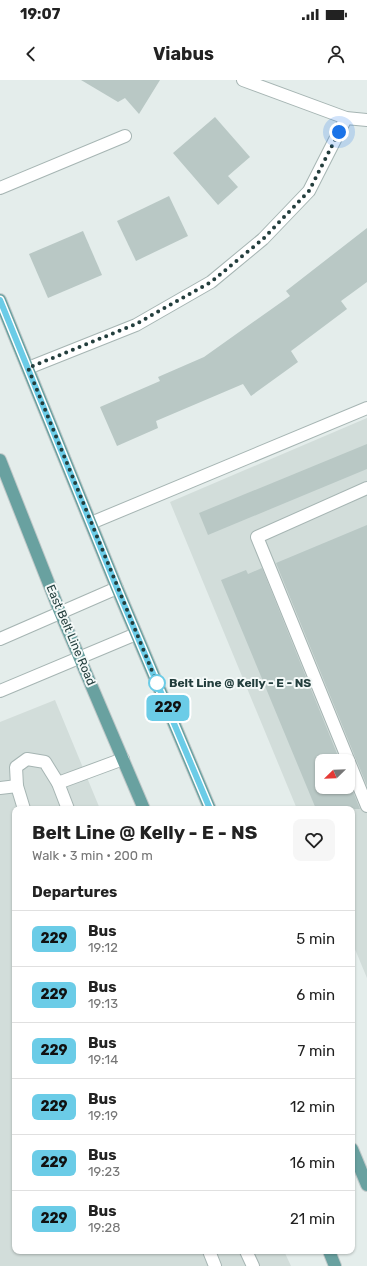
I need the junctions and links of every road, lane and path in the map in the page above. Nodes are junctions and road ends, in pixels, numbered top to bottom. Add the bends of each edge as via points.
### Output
1 (243, 80) edge
2 (346, 118) junction
3 (367, 120) edge
4 (125, 136) dead end
5 (0, 188) edge
6 (0, 300) edge
7 (28, 368) junction
8 (367, 408) edge
9 (0, 460) edge
10 (367, 488) edge
11 (91, 523) junction
12 (117, 588) junction
13 (60, 612) junction
14 (136, 634) junction
15 (0, 639) edge
16 (80, 658) junction
17 (0, 691) edge
18 (123, 759) junction
19 (58, 783) junction
20 (17, 786) junction
21 (0, 788) edge
22 (23, 806) edge
23 (67, 806) edge
24 (143, 806) edge
25 (209, 806) edge
26 (367, 806) edge
27 (355, 1156) edge
28 (367, 1186) edge
29 (210, 1254) edge
30 (247, 1254) edge
31 (330, 1254) edge
32 (215, 1266) edge
33 (253, 1266) edge
34 (335, 1266) edge

1 - 2 street
2 - 3 street
2 - 7 street via 309,191 263,239 211,282 136,324
4 - 5 street
6 - 7 main road
7 - 11 main road
8 - 11 street
9 - 13 main road, East Belt Line Road
10 - 26 street via 257,537
11 - 12 main road
12 - 13 street
12 - 14 main road
13 - 15 street
13 - 16 main road, East Belt Line Road
14 - 16 street
14 - 25 main road
16 - 17 street
16 - 18 main road, East Belt Line Road
18 - 19 street
18 - 24 main road, East Belt Line Road
19 - 20 street via 45,762 27,759 16,767
19 - 23 street
20 - 21 street
20 - 22 street
27 - 28 main road
29 - 32 street
30 - 33 street
31 - 34 main road

